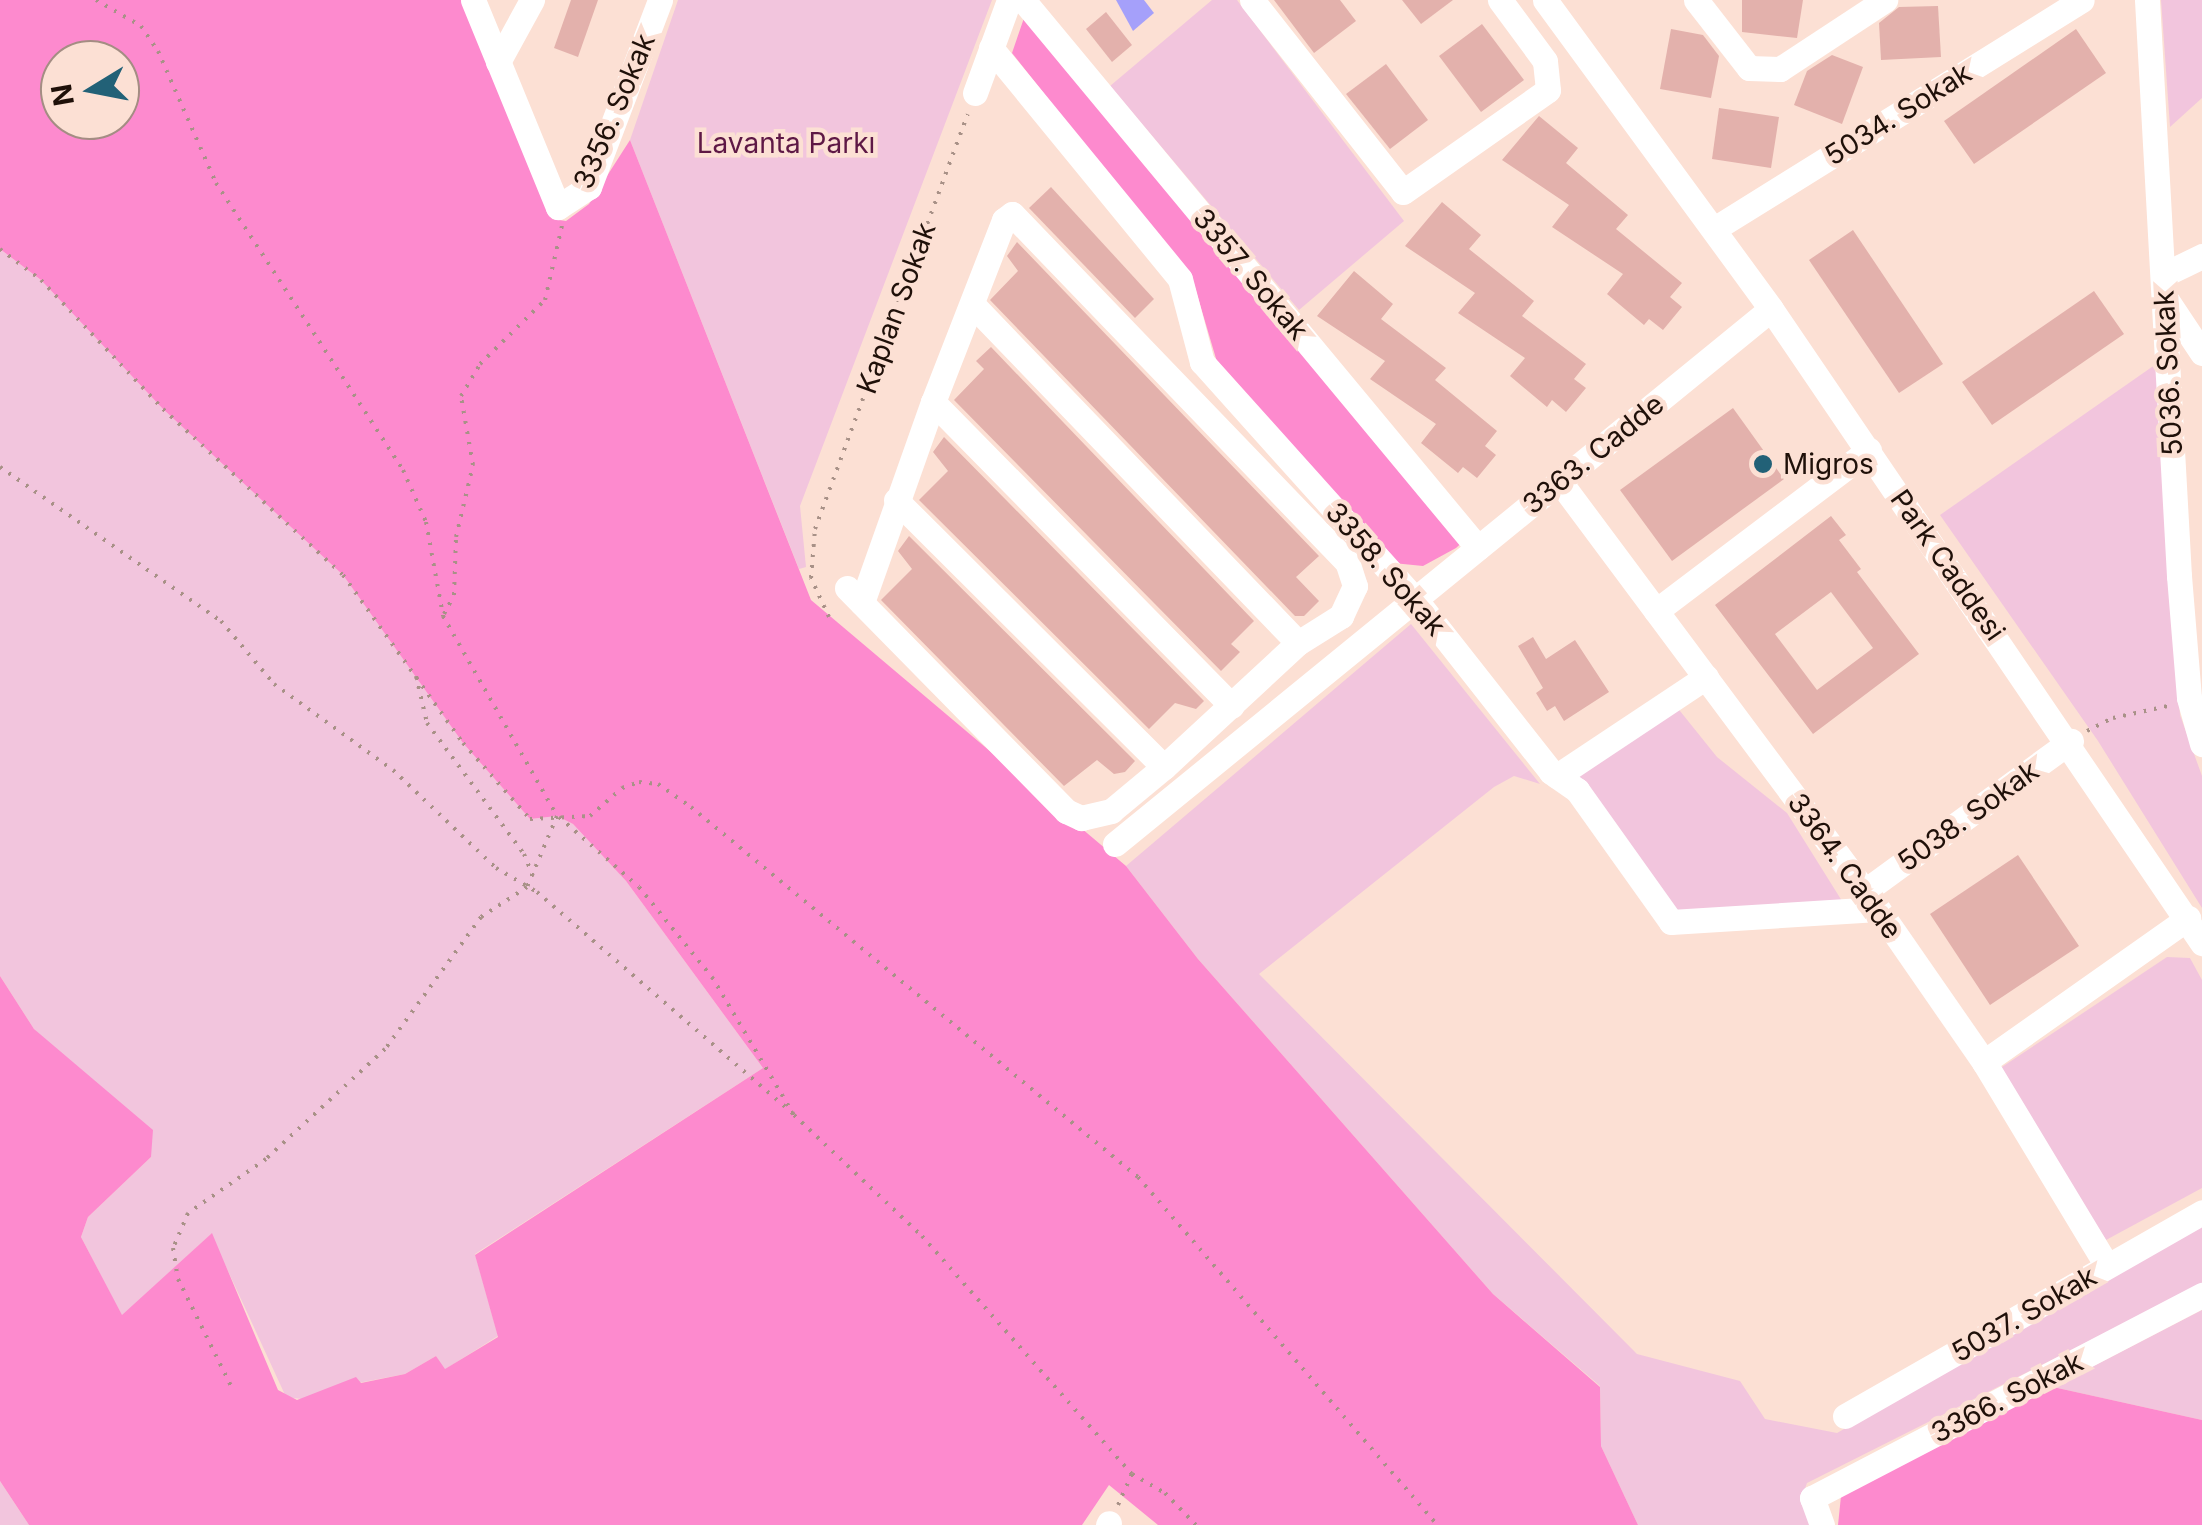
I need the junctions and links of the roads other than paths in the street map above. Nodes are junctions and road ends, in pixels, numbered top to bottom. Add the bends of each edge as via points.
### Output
1 (473, 0) edge
2 (532, 0) edge
3 (660, 0) edge
4 (1009, 0) edge
5 (1023, 0) edge
6 (1252, 0) edge
7 (1500, 0) edge
8 (1545, 0) edge
9 (1696, 0) edge
10 (1885, 0) edge
11 (2082, 0) edge
12 (2147, 0) edge
13 (991, 48) junction
14 (498, 62) junction
15 (976, 93) road end
16 (1714, 229) junction
17 (2202, 256) edge
18 (2164, 286) junction
19 (972, 304) junction
20 (1771, 310) junction
21 (2202, 353) edge
22 (933, 402) junction
23 (1869, 450) junction
24 (1560, 482) junction
25 (896, 500) junction
26 (1478, 548) junction
27 (2191, 574) edge
28 (1396, 577) junction
29 (1355, 586) junction
30 (1415, 599) junction
31 (1656, 611) junction
32 (1298, 643) junction
33 (1706, 678) junction
34 (2198, 698) edge
35 (1232, 706) junction
36 (2070, 741) junction
37 (2202, 744) edge
38 (1164, 767) junction
39 (1557, 776) junction
40 (1115, 844) dead end
41 (1871, 900) junction
42 (2188, 918) junction
43 (2202, 942) edge
44 (1984, 1062) junction
45 (2202, 1212) edge
46 (2107, 1266) junction
47 (2202, 1295) edge
48 (1846, 1416) dead end
49 (1822, 1525) edge

1 - 14 street
2 - 14 street
3 - 14 street, 3356. Sokak via 589,187 558,206
4 - 13 street
5 - 26 street, 3357. Sokak
6 - 7 street via 1403,192 1548,90 1550,70
8 - 16 street, Park Caddesi
9 - 10 street via 1749,68 1780,69
11 - 16 street, 5034. Sokak
12 - 18 street, 5036. Sokak
13 - 15 street
13 - 28 street, 3358. Sokak via 1180,279 1197,356
16 - 20 street, Park Caddesi
17 - 18 street
18 - 21 street
18 - 27 street, 5036. Sokak
19 - 22 street
19 - 29 street via 1004,220 1021,218 1348,562
19 - 32 street
20 - 23 street, Park Caddesi
20 - 24 street, 3363. Cadde
22 - 25 street
22 - 35 street
23 - 31 street
23 - 36 street, Park Caddesi
24 - 26 street, 3363. Cadde
24 - 31 street, 3364. Cadde
25 - 38 street
25 - 38 street via 855,595 1066,811 1081,818 1111,811
26 - 30 street, 3363. Cadde
27 - 34 street, 5036. Sokak
28 - 29 street
28 - 30 street, 3358. Sokak
29 - 32 street via 1341,616
30 - 39 street, 3358. Sokak
30 - 40 street, 3363. Cadde
31 - 33 street, 3364. Cadde
32 - 35 street
33 - 39 street
33 - 41 street, 3364. Cadde
34 - 37 street, 5036. Sokak
35 - 38 street
36 - 41 street, 5038. Sokak
36 - 42 street, Park Caddesi
39 - 41 street, 3358. Sokak via 1577,790 1671,922
41 - 44 street, 3364. Cadde
42 - 43 street, Park Caddesi
42 - 44 street
44 - 46 street, 3364. Cadde
45 - 46 street, 5037. Sokak
46 - 48 street, 5037. Sokak
47 - 49 street, 3366. Sokak via 1812,1498

